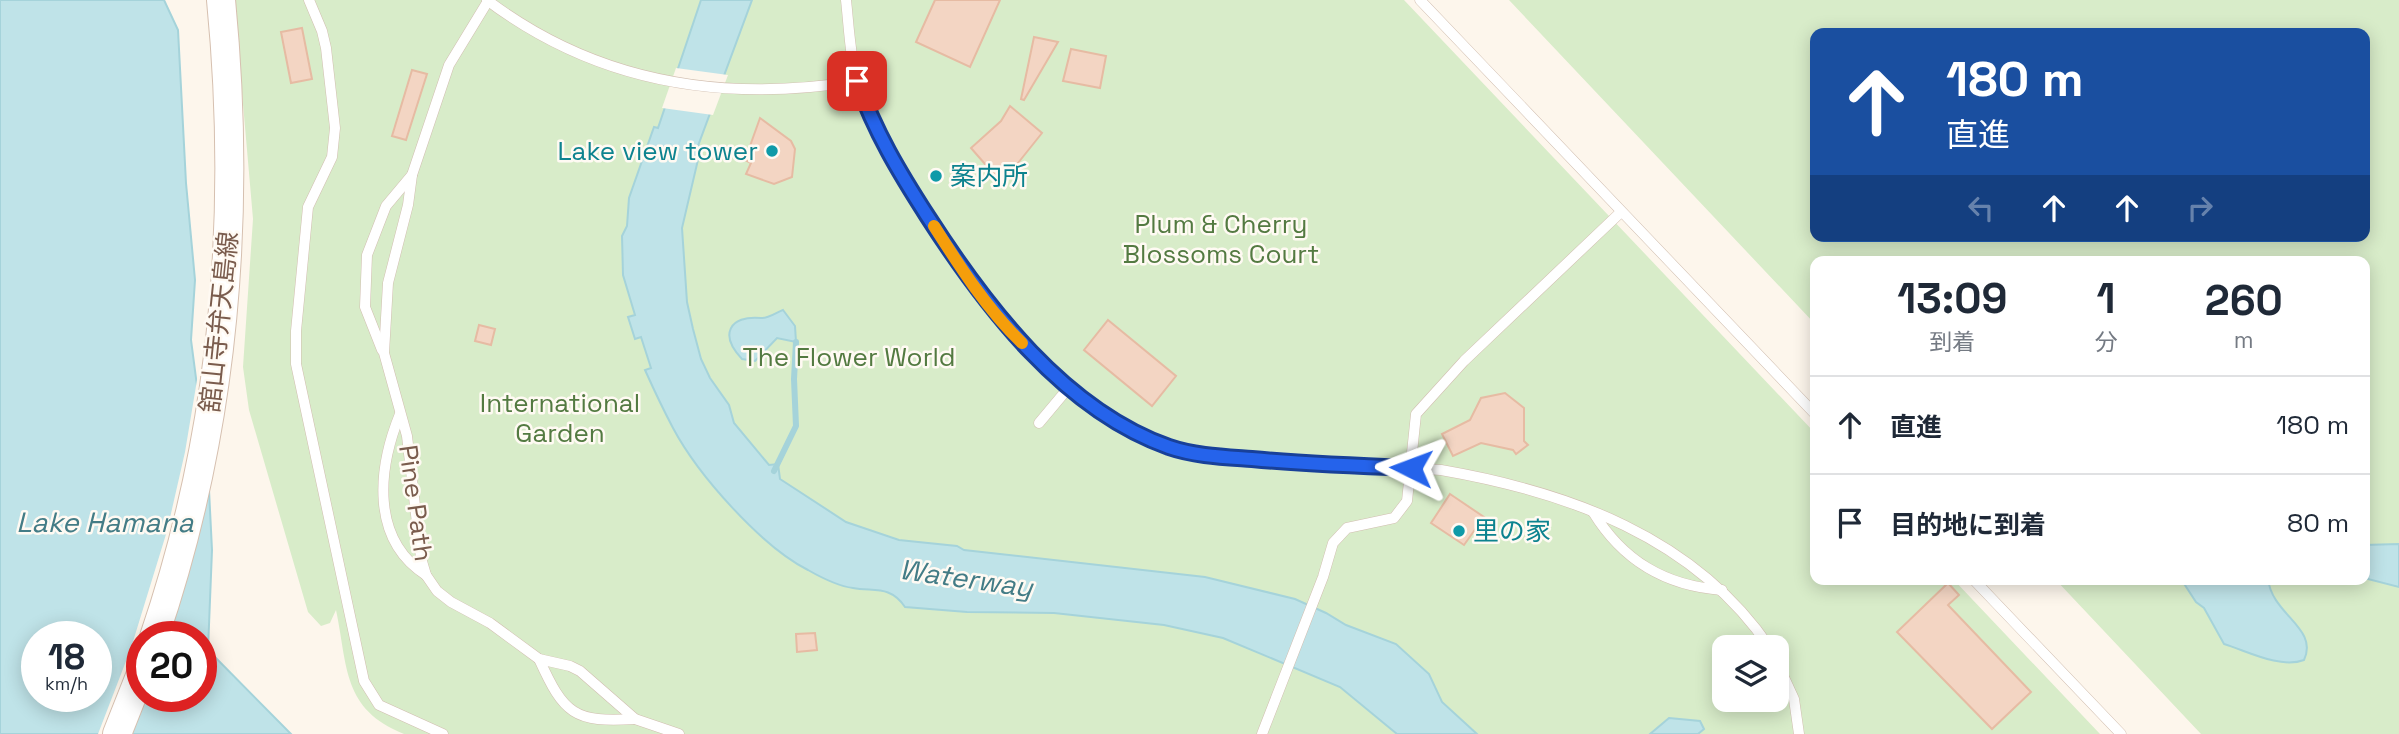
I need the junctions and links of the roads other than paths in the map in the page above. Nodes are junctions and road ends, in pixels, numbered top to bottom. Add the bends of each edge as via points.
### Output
1 (221, 0) edge
2 (311, 0) edge
3 (488, 0) edge
4 (846, 0) edge
5 (853, 0) edge
6 (1420, 0) edge
7 (847, 12) junction
8 (857, 81) junction
9 (412, 175) junction
10 (1621, 212) junction
11 (384, 353) junction
12 (1070, 386) junction
13 (1810, 409) edge
14 (400, 414) junction
15 (1040, 423) dead end
16 (1411, 468) junction
17 (1593, 512) junction
18 (426, 575) junction
19 (1979, 585) edge
20 (1723, 590) junction
21 (159, 621) edge
22 (1761, 635) edge
23 (539, 659) junction
24 (1789, 688) edge
25 (126, 711) edge
26 (635, 719) junction
27 (117, 734) edge
28 (443, 734) edge
29 (679, 734) edge
30 (1262, 734) edge
31 (1800, 734) edge
32 (2121, 734) edge

1 - 21 main road, 舘山寺弁天島線 via 230,126 230,210 221,333 210,415 184,535
2 - 28 lane via 326,48 335,128 332,157 306,215 296,364 364,681 379,705
3 - 8 lane via 541,35 590,58 656,79 738,91
3 - 9 lane via 449,65
4 - 7 lane
5 - 7 lane
6 - 10 lane
7 - 8 lane
8 - 12 lane via 872,124 964,272 1008,329
9 - 11 lane, Pine Path via 388,283
9 - 11 lane via 386,206 367,255 365,307
10 - 13 lane
10 - 16 lane via 1464,361 1416,414
11 - 14 lane, Pine Path
12 - 15 lane
12 - 16 lane via 1137,434 1171,448 1279,462
14 - 18 lane, Pine Path
14 - 18 lane via 386,454 386,509 400,554
16 - 17 lane via 1513,485
16 - 30 lane via 1401,512 1385,522 1347,528 1333,543
17 - 20 lane via 1679,555
17 - 20 lane via 1623,552 1646,569 1698,589
18 - 23 lane, Pine Path via 437,591
19 - 32 lane
20 - 22 lane
23 - 26 lane, Pine Path via 580,671
23 - 26 lane via 557,695 578,715 607,721
24 - 31 lane
25 - 27 main road
26 - 29 lane, Pine Path

